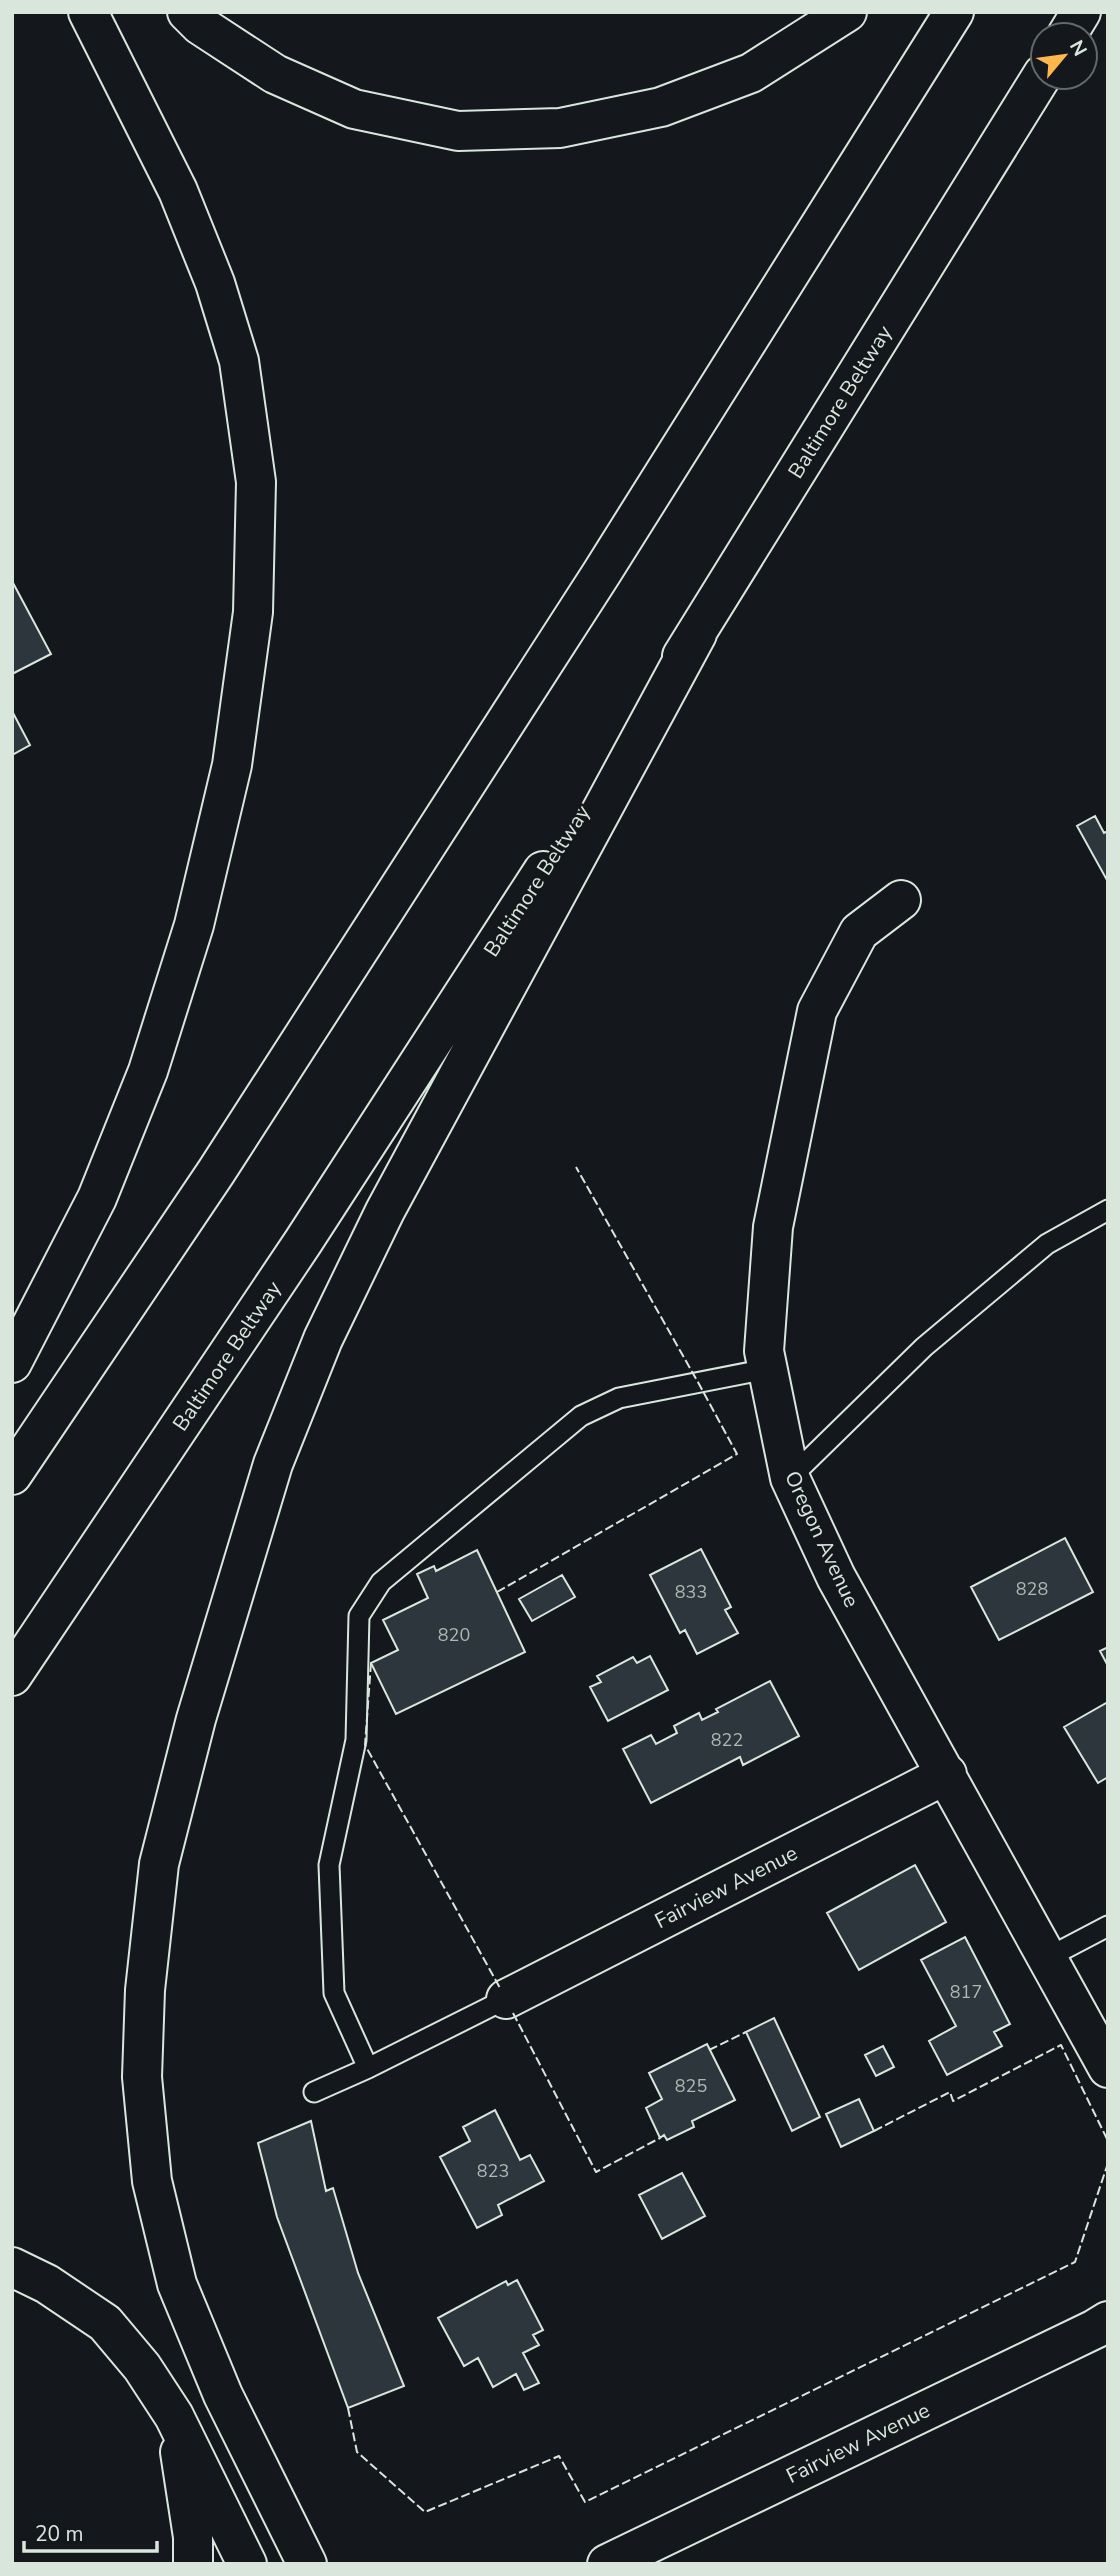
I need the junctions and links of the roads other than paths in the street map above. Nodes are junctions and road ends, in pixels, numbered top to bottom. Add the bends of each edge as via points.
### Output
1 (88, 12) edge
2 (187, 12) edge
3 (847, 12) edge
4 (954, 12) edge
5 (1032, 91) edge
6 (697, 634) junction
7 (901, 901) dead end
8 (1108, 1210) edge
9 (12, 1363) edge
10 (767, 1369) junction
11 (12, 1475) edge
12 (790, 1478) junction
13 (12, 1676) edge
14 (947, 1774) junction
15 (1108, 1926) edge
16 (1047, 1958) junction
17 (506, 1999) joint
18 (368, 2068) junction
19 (1108, 2068) edge
20 (314, 2092) dead end
21 (12, 2267) edge
22 (1108, 2321) edge
23 (174, 2416) junction
24 (193, 2564) edge
25 (247, 2564) edge
26 (307, 2564) edge
27 (607, 2564) edge

1 - 9 main road via 178,191 215,283 239,361 256,482 253,612 232,765 194,925 148,1071 97,1198
2 - 3 main road via 275,74 354,109 458,131 560,128 661,107 751,73
4 - 11 main road via 247,1125
5 - 6 main road, Baltimore Beltway
6 - 13 main road, Baltimore Beltway via 303,1242
6 - 26 main road via 385,1211 323,1339 273,1464 196,1719 159,1864 145,1990 142,2077 152,2181 177,2284 223,2395
7 - 10 main road, Oregon Avenue via 859,932 817,1011 773,1227 764,1351
8 - 12 lane via 1047,1244 924,1346
10 - 12 main road, Oregon Avenue
10 - 18 lane via 619,1398 581,1416 381,1581 359,1616 356,1740 329,1866 334,1993
12 - 14 main road, Oregon Avenue via 836,1577
14 - 16 main road, Oregon Avenue
14 - 17 main road, Fairview Avenue
15 - 16 lane
16 - 19 main road, Oregon Avenue
17 - 18 lane
18 - 20 lane
21 - 23 main road via 105,2323
22 - 27 main road, Fairview Avenue
23 - 24 main road
23 - 25 main road

